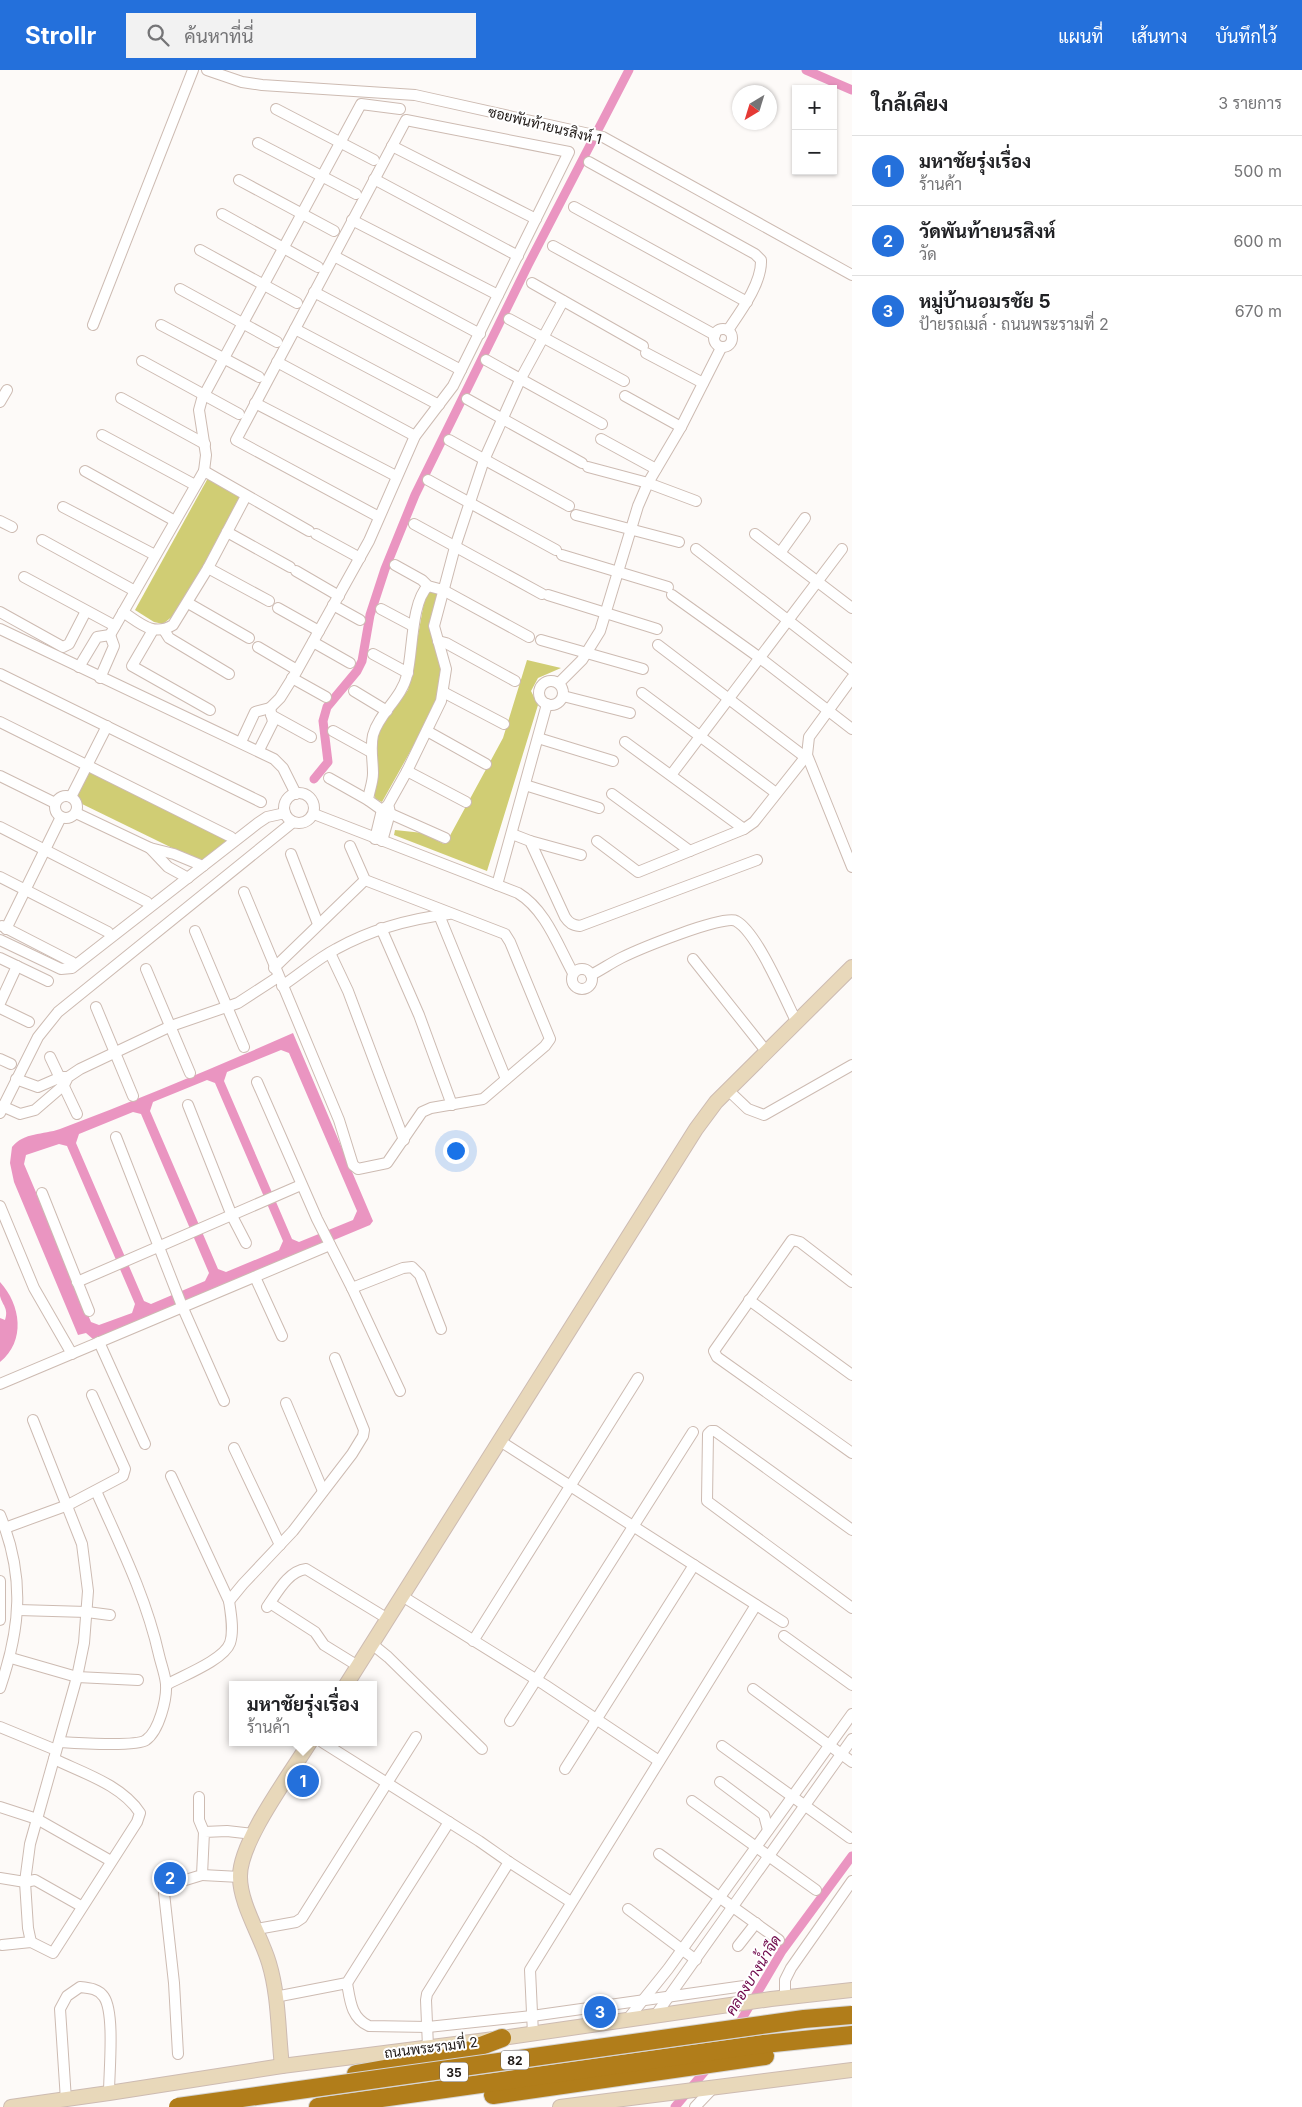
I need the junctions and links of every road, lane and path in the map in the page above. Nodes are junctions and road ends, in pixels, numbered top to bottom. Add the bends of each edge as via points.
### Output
1 (193, 70) edge
2 (206, 70) edge
3 (276, 109) dead end
4 (400, 109) dead end
5 (258, 143) dead end
6 (340, 143) junction
7 (392, 146) junction
8 (374, 160) dead end
9 (590, 162) dead end
10 (322, 176) junction
11 (374, 179) junction
12 (239, 180) dead end
13 (356, 194) dead end
14 (574, 207) dead end
15 (222, 214) dead end
16 (302, 214) junction
17 (536, 219) junction
18 (352, 220) junction
19 (334, 231) dead end
20 (553, 246) dead end
21 (283, 248) junction
22 (200, 250) dead end
23 (334, 256) junction
24 (518, 256) junction
25 (318, 268) dead end
26 (852, 275) edge
27 (532, 283) dead end
28 (264, 285) junction
29 (180, 289) dead end
30 (314, 292) junction
31 (498, 295) junction
32 (563, 301) junction
33 (747, 302) junction
34 (298, 303) dead end
35 (509, 319) dead end
36 (243, 323) junction
37 (93, 325) dead end
38 (161, 325) dead end
39 (295, 329) junction
40 (728, 330) junction
41 (480, 334) junction
42 (715, 335) junction
43 (542, 338) junction
44 (277, 342) dead end
45 (722, 348) junction
46 (224, 358) junction
47 (486, 360) dead end
48 (142, 361) dead end
49 (277, 362) junction
50 (461, 370) junction
51 (259, 377) dead end
52 (520, 380) junction
53 (624, 382) dead end
54 (703, 383) junction
55 (7, 390) dead end
56 (204, 395) junction
57 (624, 396) dead end
58 (121, 398) dead end
59 (467, 399) dead end
60 (0, 402) edge
61 (255, 403) junction
62 (439, 404) junction
63 (240, 414) dead end
64 (501, 419) junction
65 (602, 424) dead end
66 (681, 427) junction
67 (102, 435) dead end
68 (415, 436) junction
69 (601, 439) dead end
70 (449, 440) dead end
71 (205, 444) junction
72 (484, 460) junction
73 (656, 469) junction
74 (85, 471) dead end
75 (204, 471) junction
76 (396, 476) junction
77 (428, 480) dead end
78 (648, 483) junction
79 (195, 485) junction
80 (246, 496) junction
81 (696, 501) dead end
82 (469, 503) junction
83 (569, 506) dead end
84 (63, 507) dead end
85 (576, 515) dead end
86 (379, 517) junction
87 (805, 518) dead end
88 (0, 520) edge
89 (174, 521) junction
90 (414, 524) dead end
91 (12, 527) dead end
92 (631, 529) junction
93 (227, 532) junction
94 (755, 534) dead end
95 (42, 540) dead end
96 (679, 542) dead end
97 (456, 547) junction
98 (842, 548) dead end
99 (696, 549) dead end
100 (780, 553) junction
101 (155, 556) junction
102 (360, 558) junction
103 (395, 565) dead end
104 (208, 568) junction
105 (619, 572) junction
106 (24, 577) dead end
107 (818, 582) junction
108 (428, 586) junction
109 (443, 590) junction
110 (135, 591) junction
111 (339, 596) junction
112 (269, 601) dead end
113 (188, 603) junction
114 (333, 605) junction
115 (278, 608) dead end
116 (852, 608) edge
117 (381, 609) dead end
118 (86, 611) junction
119 (0, 612) edge
120 (123, 612) junction
121 (607, 612) junction
122 (360, 620) dead end
123 (789, 621) junction
124 (115, 626) junction
125 (413, 626) junction
126 (0, 629) edge
127 (657, 629) dead end
128 (153, 630) junction
129 (164, 630) junction
130 (319, 632) junction
131 (110, 635) junction
132 (530, 637) dead end
133 (249, 638) dead end
134 (541, 640) dead end
135 (438, 641) junction
136 (313, 642) junction
137 (658, 645) dead end
138 (258, 647) dead end
139 (373, 654) dead end
140 (587, 654) junction
141 (760, 658) junction
142 (350, 663) dead end
143 (79, 667) junction
144 (643, 669) dead end
145 (852, 670) edge
146 (408, 673) junction
147 (0, 674) edge
148 (229, 674) dead end
149 (295, 674) junction
150 (100, 678) junction
151 (852, 678) edge
152 (515, 681) dead end
153 (559, 683) junction
154 (354, 691) dead end
155 (443, 692) junction
156 (642, 692) dead end
157 (326, 696) dead end
158 (563, 696) junction
159 (730, 698) junction
160 (547, 704) junction
161 (210, 710) dead end
162 (828, 710) junction
163 (387, 711) junction
164 (271, 712) junction
165 (630, 713) dead end
166 (0, 722) edge
167 (504, 724) dead end
168 (107, 726) junction
169 (852, 729) edge
170 (334, 731) dead end
171 (427, 731) junction
172 (701, 736) junction
173 (311, 737) dead end
174 (538, 738) junction
175 (241, 742) junction
176 (625, 742) dead end
177 (259, 750) junction
178 (371, 752) junction
179 (807, 759) junction
180 (613, 761) dead end
181 (486, 764) dead end
182 (87, 766) junction
183 (407, 771) junction
184 (671, 775) junction
185 (0, 776) edge
186 (329, 778) dead end
187 (525, 785) junction
188 (776, 793) junction
189 (296, 794) junction
190 (612, 794) dead end
191 (71, 797) junction
192 (368, 800) junction
193 (261, 802) dead end
194 (466, 802) dead end
195 (55, 803) junction
196 (599, 808) dead end
197 (387, 809) junction
198 (76, 813) junction
199 (285, 814) junction
200 (314, 814) junction
201 (61, 817) junction
202 (293, 822) junction
203 (0, 827) edge
204 (744, 829) junction
205 (512, 834) junction
206 (231, 837) dead end
207 (445, 838) dead end
208 (378, 840) junction
209 (530, 841) junction
210 (596, 841) dead end
211 (350, 846) dead end
212 (150, 848) junction
213 (45, 850) junction
214 (690, 851) junction
215 (291, 854) dead end
216 (581, 855) dead end
217 (757, 860) dead end
218 (203, 866) junction
219 (852, 867) edge
220 (0, 878) edge
221 (188, 878) junction
222 (365, 880) junction
223 (496, 885) junction
224 (25, 890) junction
225 (244, 892) dead end
226 (147, 902) dead end
227 (445, 914) junction
228 (318, 924) junction
229 (3, 927) edge
230 (382, 928) junction
231 (195, 930) dead end
232 (108, 932) dead end
233 (0, 940) edge
234 (330, 953) junction
235 (0, 958) edge
236 (693, 959) dead end
237 (72, 962) dead end
238 (17, 966) junction
239 (852, 967) edge
240 (146, 969) dead end
241 (574, 973) junction
242 (591, 975) junction
243 (278, 977) junction
244 (48, 981) dead end
245 (0, 1003) edge
246 (96, 1007) dead end
247 (0, 1008) edge
248 (226, 1008) junction
249 (796, 1021) junction
250 (29, 1022) dead end
251 (171, 1026) junction
252 (244, 1047) dead end
253 (766, 1051) junction
254 (114, 1052) junction
255 (50, 1057) dead end
256 (0, 1059) edge
257 (11, 1064) dead end
258 (852, 1065) edge
259 (190, 1074) dead end
260 (16, 1079) junction
261 (506, 1079) junction
262 (64, 1080) junction
263 (257, 1082) dead end
264 (728, 1090) junction
265 (133, 1096) dead end
266 (452, 1104) junction
267 (188, 1106) dead end
268 (1, 1109) edge
269 (77, 1114) dead end
270 (116, 1137) dead end
271 (404, 1140) junction
272 (301, 1185) junction
273 (42, 1193) dead end
274 (0, 1206) edge
275 (232, 1216) junction
276 (246, 1243) dead end
277 (329, 1244) junction
278 (159, 1246) junction
279 (255, 1277) junction
280 (77, 1282) junction
281 (852, 1282) edge
282 (352, 1288) junction
283 (749, 1300) junction
284 (182, 1305) junction
285 (89, 1312) dead end
286 (441, 1328) dead end
287 (282, 1336) dead end
288 (99, 1342) junction
289 (72, 1354) junction
290 (335, 1358) dead end
291 (852, 1375) edge
292 (638, 1378) dead end
293 (0, 1384) edge
294 (400, 1391) dead end
295 (92, 1395) dead end
296 (224, 1401) dead end
297 (286, 1403) dead end
298 (33, 1420) dead end
299 (693, 1432) dead end
300 (500, 1441) junction
301 (145, 1444) dead end
302 (234, 1448) dead end
303 (852, 1453) edge
304 (170, 1476) dead end
305 (571, 1486) junction
306 (96, 1491) junction
307 (323, 1492) junction
308 (68, 1505) junction
309 (0, 1515) edge
310 (633, 1525) junction
311 (5, 1528) junction
312 (852, 1530) edge
313 (280, 1545) junction
314 (694, 1566) junction
315 (0, 1581) edge
316 (402, 1596) junction
317 (229, 1601) junction
318 (756, 1605) junction
319 (852, 1608) edge
320 (18, 1610) junction
321 (87, 1612) junction
322 (110, 1614) dead end
323 (388, 1619) junction
324 (0, 1620) edge
325 (784, 1622) dead end
326 (784, 1636) dead end
327 (473, 1641) junction
328 (372, 1644) junction
329 (11, 1658) junction
330 (358, 1666) junction
331 (77, 1677) junction
332 (138, 1680) dead end
333 (534, 1680) junction
334 (349, 1681) edge
335 (166, 1685) junction
336 (852, 1685) edge
337 (0, 1688) edge
338 (753, 1689) dead end
339 (852, 1714) edge
340 (598, 1720) junction
341 (510, 1721) dead end
342 (0, 1727) edge
343 (416, 1737) dead end
344 (852, 1739) edge
345 (308, 1746) edge
346 (328, 1746) edge
347 (722, 1746) dead end
348 (829, 1746) junction
349 (482, 1749) dead end
350 (57, 1750) junction
351 (841, 1754) junction
352 (659, 1761) junction
353 (852, 1762) edge
354 (565, 1769) dead end
355 (720, 1782) dead end
356 (386, 1783) junction
357 (199, 1797) dead end
358 (792, 1797) junction
359 (692, 1801) dead end
360 (805, 1806) junction
361 (0, 1807) edge
362 (37, 1819) junction
363 (449, 1822) junction
364 (768, 1830) junction
365 (204, 1832) junction
366 (253, 1834) junction
367 (850, 1838) dead end
368 (756, 1847) junction
369 (659, 1854) dead end
370 (769, 1856) junction
371 (111, 1861) junction
372 (508, 1862) junction
373 (202, 1875) junction
374 (240, 1877) junction
375 (0, 1878) edge
376 (852, 1881) edge
377 (25, 1882) junction
378 (816, 1890) dead end
379 (719, 1898) junction
380 (571, 1902) junction
381 (81, 1906) junction
382 (733, 1908) junction
383 (628, 1909) dead end
384 (756, 1923) junction
385 (257, 1928) junction
386 (779, 1940) dead end
387 (31, 1942) junction
388 (2, 1945) dead end
389 (738, 1946) dead end
390 (682, 1950) junction
391 (696, 1960) junction
392 (668, 1969) junction
393 (682, 1979) junction
394 (347, 1982) junction
395 (744, 1986) dead end
396 (852, 1990) edge
397 (670, 1996) junction
398 (275, 1997) junction
399 (778, 1998) junction
400 (646, 1999) junction
401 (532, 2016) junction
402 (655, 2016) junction
403 (852, 2017) edge
404 (627, 2020) junction
405 (428, 2027) junction
406 (533, 2034) junction
407 (852, 2035) edge
408 (502, 2038) junction
409 (852, 2044) edge
410 (428, 2047) junction
411 (178, 2054) dead end
412 (282, 2066) junction
413 (852, 2070) edge
414 (710, 2086) junction
415 (109, 2094) junction
416 (321, 2099) edge
417 (66, 2100) junction
418 (11, 2107) edge
419 (178, 2107) edge
420 (206, 2107) edge
421 (404, 2107) edge
422 (560, 2107) edge
423 (695, 2107) edge

1 - 37 street
2 - 26 street, ซอยพันท้ายนรสิงห์ 1 via 262,85 415,94 603,137
3 - 6 street
4 - 6 street via 361,104
5 - 10 street
6 - 8 street
6 - 10 street
7 - 11 street
7 - 17 street
7 - 17 street via 406,120 569,152
9 - 33 street via 755,254 761,260 761,266
10 - 13 street
10 - 16 street
11 - 18 street
11 - 24 street
12 - 16 street
14 - 33 street
15 - 21 street
16 - 19 street
16 - 21 street
17 - 24 street
18 - 23 street
18 - 31 street
20 - 42 street
21 - 25 street
21 - 28 street
22 - 28 street
23 - 30 street
23 - 41 street
24 - 31 street
27 - 32 street
28 - 34 street
28 - 36 street
29 - 36 street
30 - 39 street
30 - 50 street
31 - 41 street
32 - 43 street
32 - 54 street
33 - 40 street
35 - 43 street
36 - 44 street
36 - 46 street
38 - 46 street
39 - 49 street
39 - 62 street
40 - 42 street via 719,330
40 - 45 street via 732,342
41 - 50 street
42 - 45 street via 715,342
43 - 52 street
43 - 53 street
45 - 54 street
46 - 51 street
46 - 56 street
47 - 52 street
48 - 56 street
49 - 61 street
49 - 68 street
50 - 62 street via 454,386
52 - 64 street
52 - 65 street
54 - 66 street
55 - 60 street
56 - 63 street
56 - 71 street via 199,410
57 - 66 street
58 - 71 street
59 - 64 street
61 - 76 street
61 - 86 street via 236,440
62 - 68 street
64 - 72 street
64 - 78 street via 585,465
66 - 73 street
67 - 79 street
68 - 76 street
69 - 73 street
70 - 72 street
71 - 75 street
72 - 82 street
72 - 83 street
73 - 78 street
74 - 89 street
75 - 79 street
75 - 80 street
76 - 86 street
77 - 82 street
78 - 81 street
78 - 92 street
79 - 89 street
80 - 93 street
80 - 102 street
82 - 97 street
82 - 105 street via 559,552
84 - 101 street
85 - 92 street
86 - 102 street
87 - 100 street
88 - 91 street
89 - 101 street
90 - 97 street
92 - 96 street
92 - 105 street
93 - 104 street
93 - 111 street
94 - 100 street
95 - 110 street
97 - 109 street
97 - 121 street via 545,594
98 - 107 street
99 - 123 street
100 - 107 street
101 - 110 street
102 - 111 street
103 - 108 street
104 - 112 street
104 - 113 street
105 - 121 street
105 - 141 street via 670,591
106 - 118 street
107 - 116 street
107 - 123 street
108 - 109 street
108 - 125 street
109 - 132 street
109 - 135 street via 434,626
110 - 120 street
111 - 114 street
113 - 129 street via 173,625
113 - 133 street
114 - 122 street
114 - 130 street
115 - 130 street
117 - 125 street
118 - 119 street via 68,644 63,647
118 - 124 street
120 - 124 street
120 - 128 street
121 - 127 street
121 - 140 street
123 - 141 street
123 - 145 street
124 - 131 street
125 - 146 street
126 - 143 street
128 - 129 street
128 - 161 street via 132,666
129 - 148 street via 169,638
130 - 136 street
131 - 143 street via 97,637
131 - 150 street via 114,646
134 - 140 street
135 - 152 street
135 - 155 street via 446,669
136 - 142 street
136 - 149 street
137 - 159 street
138 - 149 street
139 - 146 street
140 - 144 street
140 - 153 street
141 - 159 street
141 - 162 street
143 - 150 street
146 - 163 street
147 - 168 street
149 - 157 street
149 - 164 street
150 - 175 street
151 - 162 street
153 - 158 street
153 - 160 street via 550,680 542,684 540,698
154 - 163 street
155 - 167 street
155 - 171 street
156 - 172 street
158 - 160 street via 556,704
158 - 165 street
159 - 172 street
159 - 179 street
160 - 174 street
162 - 169 street
162 - 179 street via 809,736
163 - 178 street via 377,725
164 - 173 street
164 - 175 street via 255,712
164 - 177 street via 273,722
166 - 182 street
168 - 182 street
168 - 193 street
170 - 178 street
171 - 181 street
171 - 183 street
172 - 184 street
172 - 188 street
174 - 180 street
174 - 187 street
175 - 177 street
176 - 184 street
177 - 189 street via 274,758 283,768
178 - 192 street via 373,774
179 - 188 street
179 - 219 street
182 - 191 street
182 - 206 street
183 - 194 street
183 - 197 street
184 - 204 street
185 - 195 street
186 - 192 street
187 - 196 street
187 - 205 street
188 - 204 street via 754,822
189 - 199 street via 286,801
189 - 200 street via 305,794 312,800
190 - 214 street
191 - 195 street via 64,796
191 - 198 street via 76,802
192 - 197 street
195 - 201 street via 55,811
197 - 207 street
197 - 208 street
198 - 201 street via 71,818
198 - 212 street
199 - 202 street
199 - 218 street via 268,817 258,823
200 - 202 street via 307,822
200 - 208 street
201 - 213 street
202 - 260 street via 58,1012 38,1037
203 - 213 street
204 - 214 street
205 - 209 street
205 - 223 street
208 - 223 street
209 - 216 street
209 - 217 street via 565,917 569,923 580,926
210 - 214 street via 638,872
211 - 222 street
212 - 218 street
212 - 221 street via 168,867
213 - 224 street
213 - 226 street
215 - 228 street
218 - 221 street
220 - 224 street
221 - 233 street via 72,968 61,969
222 - 227 street
222 - 228 street
223 - 241 street via 527,899 539,911
224 - 229 street
224 - 232 street
225 - 243 street
227 - 230 street
227 - 261 street
227 - 261 street via 508,937 549,1035 546,1046
228 - 243 street
229 - 237 street
230 - 234 street
230 - 266 street
231 - 248 street
234 - 243 street
234 - 271 street via 348,991
235 - 238 street
236 - 253 street
238 - 244 street
238 - 245 street
239 - 249 street
240 - 251 street
241 - 242 street via 583,969
241 - 242 street via 573,982 580,988 590,984
242 - 249 street via 644,948 731,919 737,921 756,944
243 - 248 street
243 - 271 street via 339,1120 353,1166 358,1169 383,1166
246 - 254 street
247 - 250 street
248 - 251 street
248 - 252 street
249 - 253 street
251 - 254 street
251 - 259 street
253 - 264 street
254 - 262 street
254 - 265 street
255 - 262 street
256 - 257 street
258 - 264 street via 764,1115 748,1109
260 - 262 street via 38,1087
260 - 268 street
261 - 266 street via 479,1101
262 - 268 street via 44,1104 31,1112 20,1114
262 - 269 street
263 - 272 street
264 - 300 street via 696,1129
266 - 271 street via 422,1112
267 - 275 street
270 - 278 street
272 - 275 street
272 - 277 street
273 - 280 street
274 - 289 street via 34,1288
275 - 276 street
275 - 278 street
277 - 279 street
277 - 282 street
278 - 280 street
278 - 284 street
279 - 284 street
279 - 287 street
280 - 285 street
281 - 283 street via 800,1242 792,1240
282 - 286 street via 412,1267 420,1275
282 - 294 street
283 - 291 street
283 - 303 street via 715,1348 715,1354
284 - 288 street
284 - 296 street
288 - 289 street
288 - 301 street
289 - 293 street
290 - 307 street via 364,1430 352,1454
292 - 305 street
295 - 306 street via 124,1469 123,1476
297 - 307 street
298 - 308 street
299 - 310 street
300 - 305 street
300 - 316 street
302 - 313 street
304 - 317 street
305 - 310 street
305 - 327 street
306 - 308 street
306 - 335 street via 149,1616
307 - 313 street
308 - 311 street
308 - 321 street via 82,1544 88,1590
309 - 311 street
310 - 314 street
310 - 333 street
311 - 320 street via 14,1564
312 - 319 street via 715,1431 708,1434 707,1501
313 - 317 street
314 - 318 street
314 - 340 street
315 - 324 street
316 - 323 street
316 - 327 street
317 - 335 street via 232,1622 227,1649 222,1655
318 - 325 street
318 - 352 street
320 - 321 street
320 - 329 street
321 - 322 street
321 - 331 street
323 - 328 street
323 - 330 street via 306,1569 285,1582 268,1605 315,1632 324,1645
326 - 336 street
327 - 333 street
328 - 330 street
328 - 349 street
329 - 331 street
329 - 337 street
330 - 334 street
331 - 332 street
331 - 350 street
333 - 340 street
333 - 341 street
335 - 350 street via 158,1725 146,1741
338 - 348 street
339 - 348 street
340 - 352 street
340 - 354 street
342 - 350 street
343 - 356 street
344 - 351 street
345 - 366 street
346 - 356 street
347 - 358 street
348 - 351 street
348 - 358 street
350 - 362 street
350 - 371 street via 118,1791 140,1813
351 - 353 street
351 - 360 street
352 - 380 street
355 - 364 street via 764,1814
356 - 363 street
356 - 385 street via 302,1918 296,1922
357 - 365 street via 199,1820
358 - 360 street
358 - 364 street
359 - 368 street
360 - 367 street
360 - 370 street
361 - 362 street
362 - 371 street
362 - 377 street
363 - 372 street
363 - 394 street
364 - 368 street
365 - 366 street
365 - 373 street
366 - 374 street via 241,1864
368 - 370 street
368 - 379 street
369 - 379 street
370 - 378 street
370 - 382 street
371 - 381 street
372 - 380 street
372 - 405 street via 427,1994
373 - 374 street
373 - 411 street via 179,1882 166,1890 163,1897 168,1918
374 - 385 street via 251,1918
375 - 377 street
376 - 399 street via 791,1968
377 - 381 street via 35,1880
377 - 387 street
379 - 382 street
379 - 390 street
380 - 401 street via 530,1970
381 - 387 street via 52,1952
382 - 384 street
382 - 391 street
383 - 390 street
384 - 386 street
384 - 389 street
385 - 398 street via 270,1966
387 - 388 street
390 - 391 street
390 - 392 street
391 - 393 street
392 - 393 street
392 - 400 street
393 - 397 street
394 - 398 street
394 - 405 street via 352,2008 362,2023
395 - 397 street
396 - 399 street, ถนนพระรามที่ 2 / 35
397 - 400 street
397 - 402 street
398 - 412 street
399 - 402 street, ถนนพระรามที่ 2 / 35
400 - 401 street
400 - 404 street
401 - 405 street
401 - 406 street
402 - 404 street, ถนนพระรามที่ 2 / 35
403 - 416 highway, ถนนพระรามที่ 2 / 35, bridge via 702,2036
403 - 419 highway, 82, bridge via 804,2019
404 - 406 street, ถนนพระรามที่ 2 / 35
405 - 410 street
406 - 408 street, ถนนพระรามที่ 2 / 35
407 - 416 highway, 82
408 - 410 street, ถนนพระรามที่ 2 / 35
408 - 416 highway via 452,2057 354,2074 333,2081
409 - 421 highway, 35
410 - 412 street, ถนนพระรามที่ 2 / 35
412 - 415 street, ถนนพระรามที่ 2 / 35
413 - 414 street
414 - 422 street
414 - 423 street
415 - 417 street, ถนนพระรามที่ 2 / 35
415 - 417 street via 110,2014 104,1996 97,1990 80,1988 67,1996 60,2009
416 - 420 highway, ถนนพระรามที่ 2 / 35
417 - 418 street, ถนนพระรามที่ 2 / 35

